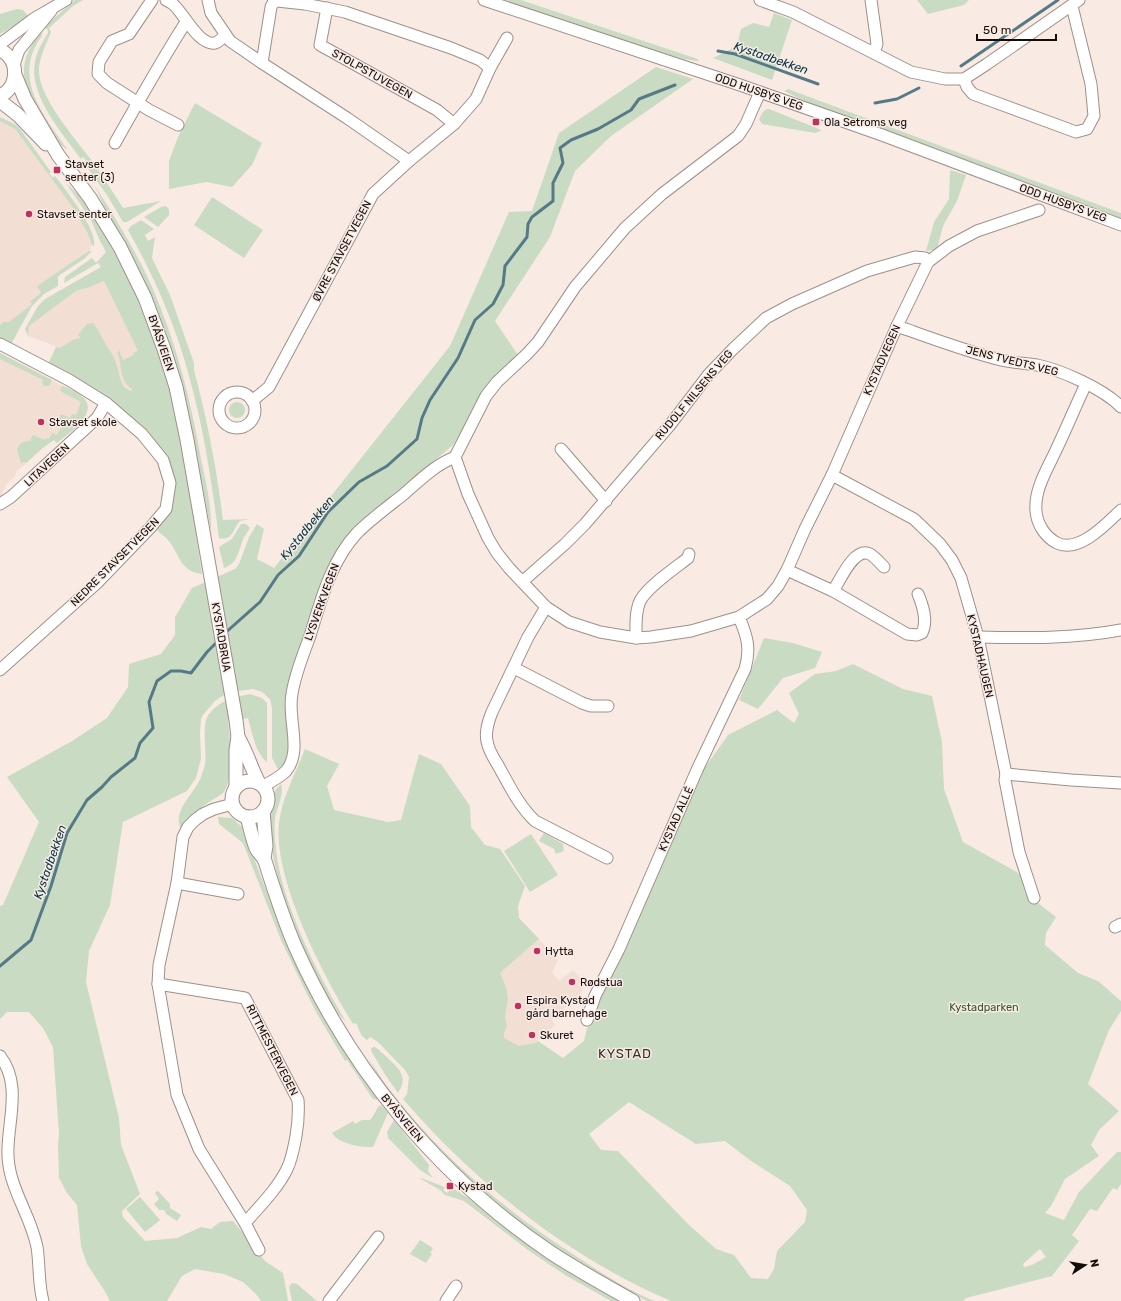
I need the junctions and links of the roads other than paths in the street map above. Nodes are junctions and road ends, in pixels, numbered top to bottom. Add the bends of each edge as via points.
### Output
1 (66, 0) edge
2 (152, 0) edge
3 (166, 0) edge
4 (208, 0) edge
5 (484, 0) edge
6 (760, 0) edge
7 (871, 0) edge
8 (1075, 3) edge
9 (54, 8) junction
10 (327, 8) junction
11 (186, 22) junction
12 (225, 35) junction
13 (507, 38) dead end
14 (0, 44) edge
15 (0, 50) edge
16 (874, 53) junction
17 (262, 64) junction
18 (490, 68) junction
19 (15, 70) junction
20 (964, 78) junction
21 (760, 92) junction
22 (0, 96) edge
23 (0, 101) edge
24 (138, 102) junction
25 (454, 124) junction
26 (178, 125) dead end
27 (115, 143) dead end
28 (58, 155) junction
29 (409, 161) junction
30 (1039, 210) dead end
31 (1121, 225) edge
32 (928, 262) junction
33 (897, 326) junction
34 (0, 344) edge
35 (1086, 384) junction
36 (252, 401) dead end
37 (106, 403) junction
38 (1121, 407) edge
39 (561, 449) dead end
40 (455, 457) junction
41 (832, 475) junction
42 (606, 501) junction
43 (0, 504) edge
44 (1121, 510) edge
45 (207, 554) joint
46 (689, 554) dead end
47 (884, 567) dead end
48 (787, 570) junction
49 (522, 582) junction
50 (834, 591) junction
51 (918, 594) dead end
52 (546, 607) junction
53 (739, 617) junction
54 (1121, 630) edge
55 (978, 637) junction
56 (636, 638) junction
57 (514, 668) junction
58 (0, 670) edge
59 (608, 706) dead end
60 (238, 737) junction
61 (1006, 774) junction
62 (1121, 783) edge
63 (261, 784) junction
64 (236, 787) junction
65 (232, 804) junction
66 (263, 811) junction
67 (247, 817) junction
68 (264, 858) junction
69 (608, 858) dead end
70 (178, 883) junction
71 (238, 894) dead end
72 (1034, 898) dead end
73 (158, 984) junction
74 (587, 1020) dead end
75 (0, 1056) edge
76 (245, 1223) junction
77 (378, 1238) dead end
78 (259, 1250) dead end
79 (456, 1286) dead end
80 (43, 1301) edge
81 (329, 1301) edge
82 (446, 1301) edge
83 (633, 1301) edge

1 - 9 street
2 - 24 street via 129,34 112,41 98,68 98,74 102,79
3 - 11 street via 174,4
4 - 12 street via 211,13
5 - 21 street, ODD HUSBYS VEG
6 - 16 street via 793,12
7 - 16 street via 877,44
8 - 20 street
8 - 20 street via 1091,84 1094,116 1087,129 1076,132 972,94
9 - 14 street via 34,18
9 - 19 street via 19,50
10 - 17 street via 284,2 273,3
10 - 18 street via 346,12 451,48 480,60
10 - 25 street, STOLPSTUVEGEN via 320,45 437,110
11 - 12 street via 204,40 211,43
11 - 24 street
12 - 17 street
13 - 18 street, ØVRE STAVSETVEGEN
15 - 19 main road, BYÅSVEIEN via 10,57
16 - 20 street via 911,72 945,79
17 - 29 street
18 - 25 street, ØVRE STAVSETVEGEN via 476,99
19 - 22 main road via 13,84
19 - 28 main road, BYÅSVEIEN via 25,99
21 - 31 street, ODD HUSBYS VEG
21 - 40 street via 738,136 662,194 625,228 575,287 538,342 486,396
23 - 28 main road, BYÅSVEIEN via 18,115
24 - 26 street
24 - 27 street
25 - 29 street, ØVRE STAVSETVEGEN
28 - 45 main road, BYÅSVEIEN via 90,198 120,247 164,349 176,387
29 - 36 street, ØVRE STAVSETVEGEN via 373,194 269,387
30 - 32 street, KYSTADVEGEN via 977,231 949,246
32 - 33 street, KYSTADVEGEN
32 - 42 street, RUDOLF NILSENS VEG via 925,258 915,256 867,271 766,318 709,374
33 - 35 street, JENS TVEDTS VEG via 952,346 1066,374
33 - 41 street, KYSTADVEGEN
34 - 37 street, NEDRE STAVSETVEGEN via 69,380
35 - 38 street, JENS TVEDTS VEG via 1102,392
35 - 44 street via 1038,490 1037,519 1047,534 1063,545 1089,538
37 - 43 street, LITAVEGEN via 98,418
37 - 58 street, NEDRE STAVSETVEGEN via 142,434 163,460 170,483 166,509 97,583
39 - 42 street
40 - 49 street, KYSTADVEGEN via 488,538 497,553
40 - 63 street, LYSVERKVEGEN via 423,477 357,533 339,557 331,573 291,695 294,750 292,757 286,770
41 - 48 street, KYSTADVEGEN
41 - 55 street, KYSTADHAUGEN via 914,519 940,544 961,578
42 - 49 street, RUDOLF NILSENS VEG via 565,544
45 - 60 main road, KYSTADBRUA
46 - 56 street via 688,558 641,600 636,619
47 - 50 street via 870,554 863,553 854,557
48 - 50 street
48 - 53 street, KYSTADVEGEN via 767,599
49 - 52 street, KYSTADVEGEN
50 - 51 street via 906,634 917,636 922,633 925,620
52 - 56 street, KYSTADVEGEN via 569,622 600,632
52 - 57 street via 528,637
53 - 56 street, KYSTADVEGEN via 691,631
53 - 74 street, KYSTAD ALLÉ via 748,645 745,669 697,770 619,949 595,996
54 - 55 street via 1099,635
55 - 61 street, KYSTADHAUGEN
57 - 59 street via 582,703
57 - 69 street via 488,723 487,740 490,751 512,791 534,821
60 - 63 main road
60 - 64 main road
61 - 62 street
61 - 72 street, KYSTADHAUGEN via 1019,852
63 - 64 main road via 247,781
63 - 66 main road via 268,796
64 - 65 main road
65 - 67 main road via 241,815
65 - 70 street via 202,814 188,827 183,837
66 - 67 main road via 254,817
66 - 68 main road, BYÅSVEIEN via 266,846
67 - 68 main road, BYÅSVEIEN via 256,848
68 - 83 main road, BYÅSVEIEN via 283,916 316,990 349,1047 401,1118 459,1179 501,1216 574,1268
70 - 71 street
70 - 73 street via 159,965
73 - 76 street via 177,1095 199,1149
73 - 76 street, RITTMESTERVEGEN via 245,998 298,1100 298,1123 291,1161 282,1178
75 - 80 street via 14,1092 8,1149 9,1165 12,1181 36,1246
76 - 78 street
77 - 81 street
79 - 82 street

